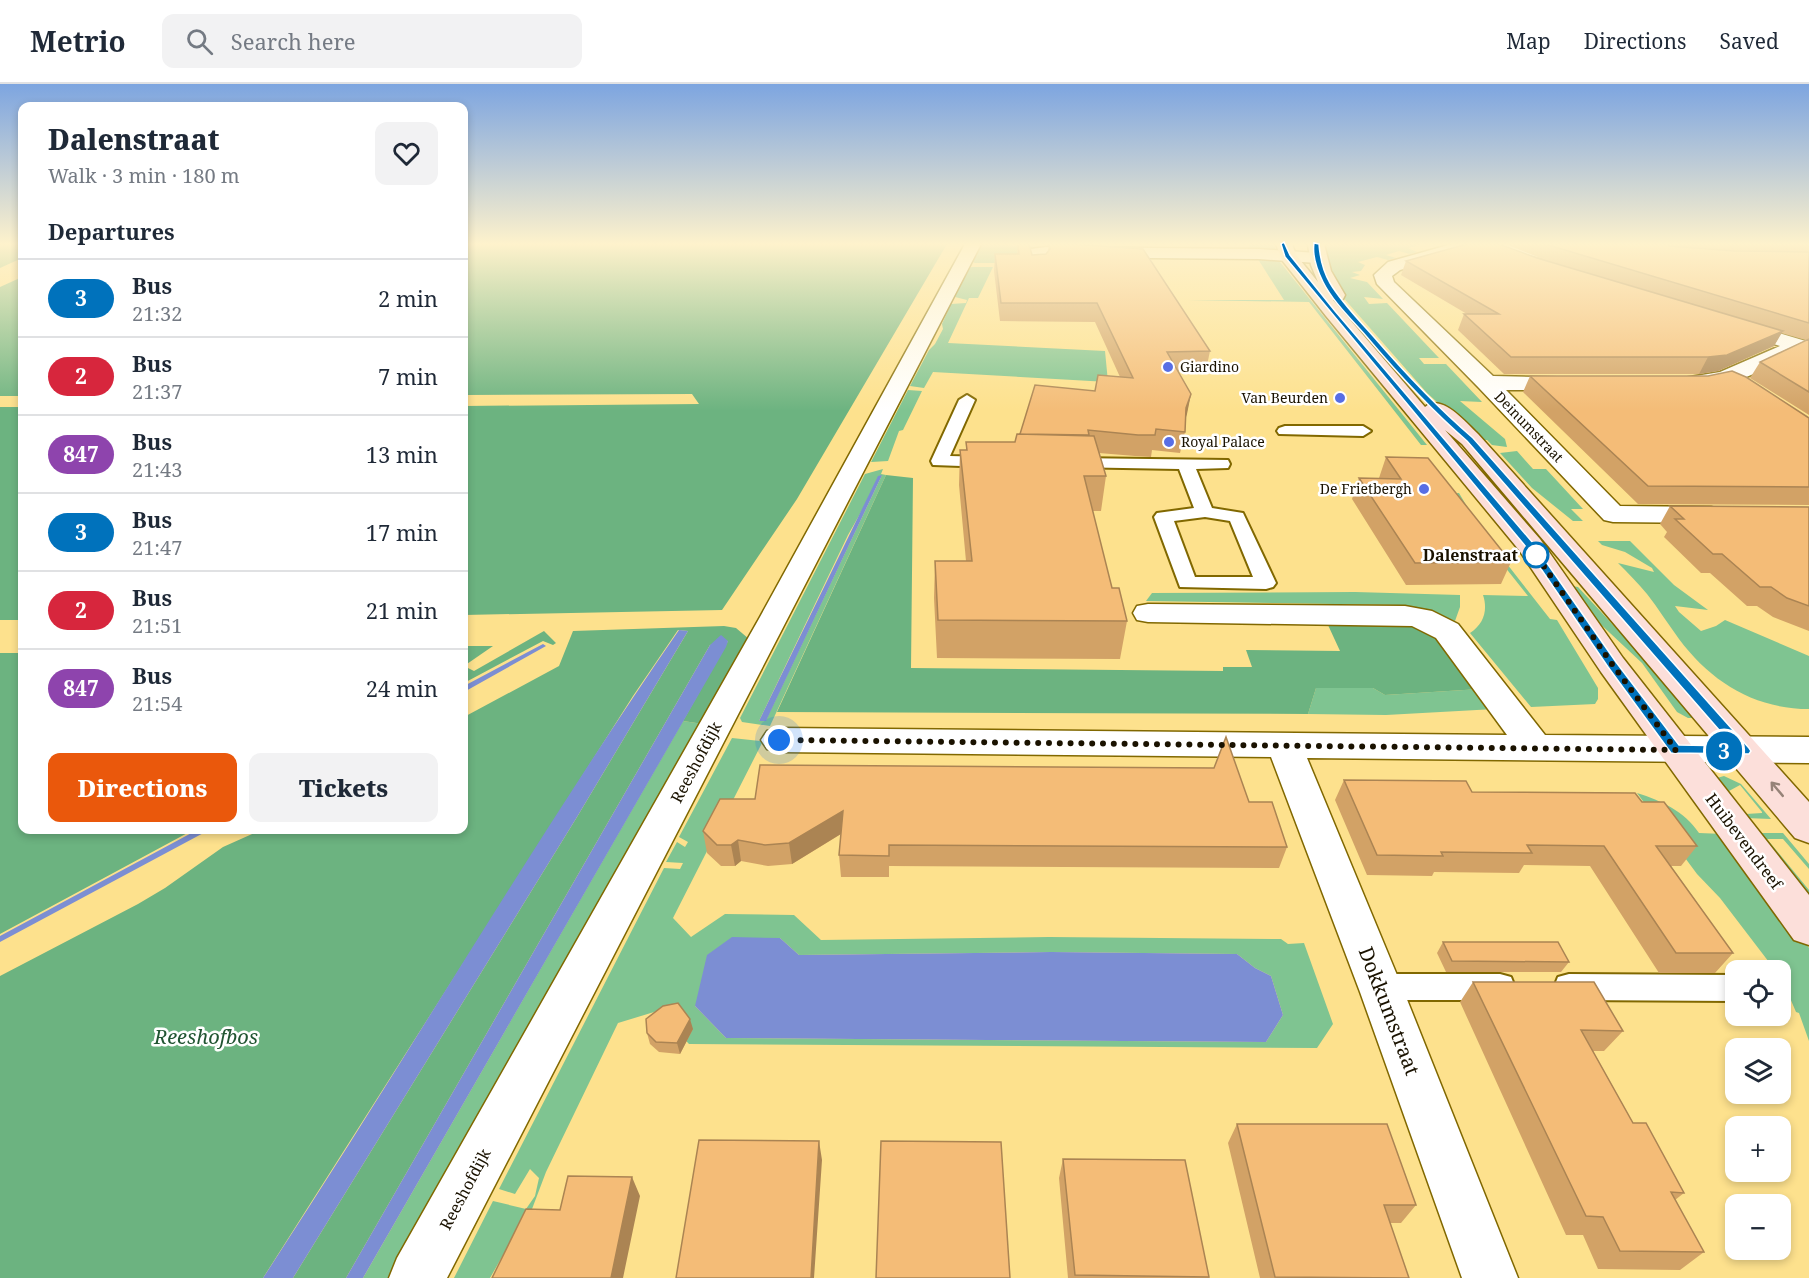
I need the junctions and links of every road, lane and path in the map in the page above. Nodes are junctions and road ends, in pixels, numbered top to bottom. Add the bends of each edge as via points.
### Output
1 (943, 300) edge
2 (1327, 300) edge
3 (1340, 300) edge
4 (1402, 300) edge
5 (1725, 315) edge
6 (1806, 342) edge
7 (1725, 378) junction
8 (1487, 383) junction
9 (1588, 383) edge
10 (1666, 383) edge
11 (1755, 392) edge
12 (967, 400) dead end
13 (1285, 431) dead end
14 (1364, 431) dead end
15 (1001, 462) edge
16 (1058, 463) edge
17 (1185, 464) junction
18 (1222, 464) dead end
19 (1205, 512) junction
20 (1740, 515) edge
21 (1148, 613) dead end
22 (779, 740) dead end
23 (1284, 746) junction
24 (1536, 747) junction
25 (1676, 750) junction
26 (1809, 750) edge
27 (1745, 751) junction
28 (1809, 828) edge
29 (1809, 927) edge
30 (1380, 987) junction
31 (1725, 988) edge
32 (417, 1278) edge
33 (1490, 1278) edge

1 - 32 street, Reeshofdijk
2 - 25 street, Huibevendreef via 1530,545
3 - 27 street via 1377,345 1438,412 1470,440
4 - 8 street
5 - 6 street
6 - 7 street
7 - 10 street
7 - 11 street
8 - 9 street, Deinumstraat
8 - 20 street, Deinumstraat via 1613,514
12 - 15 lane via 939,461
13 - 14 lane
16 - 17 lane
17 - 18 lane
17 - 19 lane
19 - 19 lane via 1237,517 1266,583 1187,583 1163,517
21 - 24 street via 1421,618 1447,630
22 - 23 street
23 - 24 street
23 - 30 street, Dokkumstraat
24 - 25 street
25 - 27 street
25 - 29 street, Huibevendreef
26 - 27 street
28 -> 27 street
30 - 31 lane
30 - 33 street, Dokkumstraat

